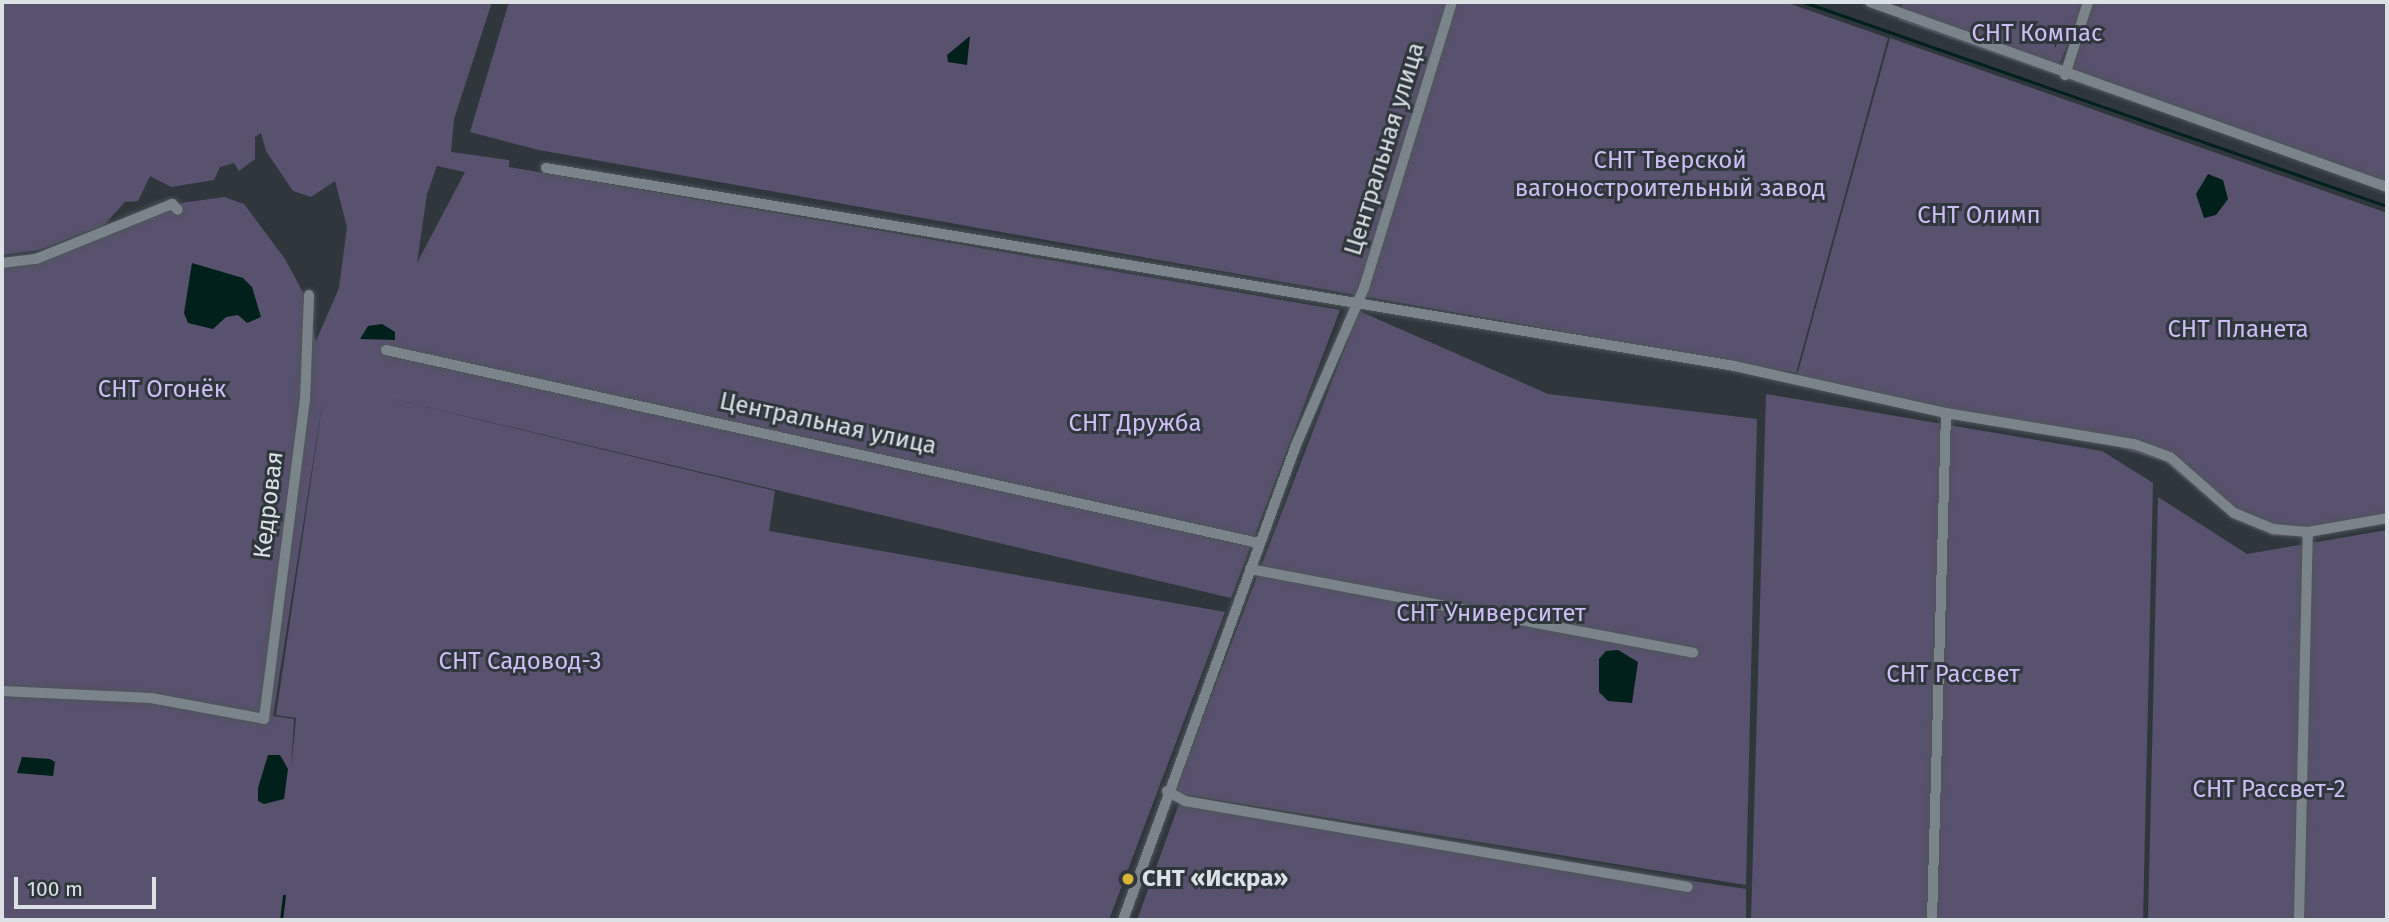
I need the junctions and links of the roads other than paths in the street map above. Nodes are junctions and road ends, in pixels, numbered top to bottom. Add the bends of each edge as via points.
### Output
1 (1452, 2) edge
2 (1870, 2) edge
3 (2088, 2) edge
4 (2066, 75) junction
5 (547, 167) dead end
6 (2387, 187) edge
7 (178, 210) dead end
8 (2, 263) edge
9 (309, 295) dead end
10 (1352, 305) junction
11 (386, 350) dead end
12 (1947, 413) junction
13 (2387, 518) edge
14 (2308, 533) junction
15 (1259, 543) junction
16 (1250, 569) junction
17 (1693, 653) dead end
18 (2, 691) edge
19 (1167, 791) junction
20 (1688, 887) dead end
21 (1123, 920) edge
22 (1932, 920) edge
23 (2299, 920) edge

1 - 10 street, Центральная улица via 1364,288
2 - 4 street
3 - 4 street
4 - 6 street
5 - 10 street
7 - 8 street via 172,204 36,259
9 - 18 street, Кедровая via 305,400 264,717 151,698
10 - 12 street via 1734,366
10 - 15 street, Центральная улица
11 - 15 street, Центральная улица
12 - 14 street via 2134,444 2170,457 2234,513 2273,529
12 - 22 street
13 - 14 street
14 - 23 street
15 - 16 street, Центральная улица
16 - 17 street
16 - 19 street, Центральная улица
19 - 20 street via 1185,801
19 - 21 street, Центральная улица

